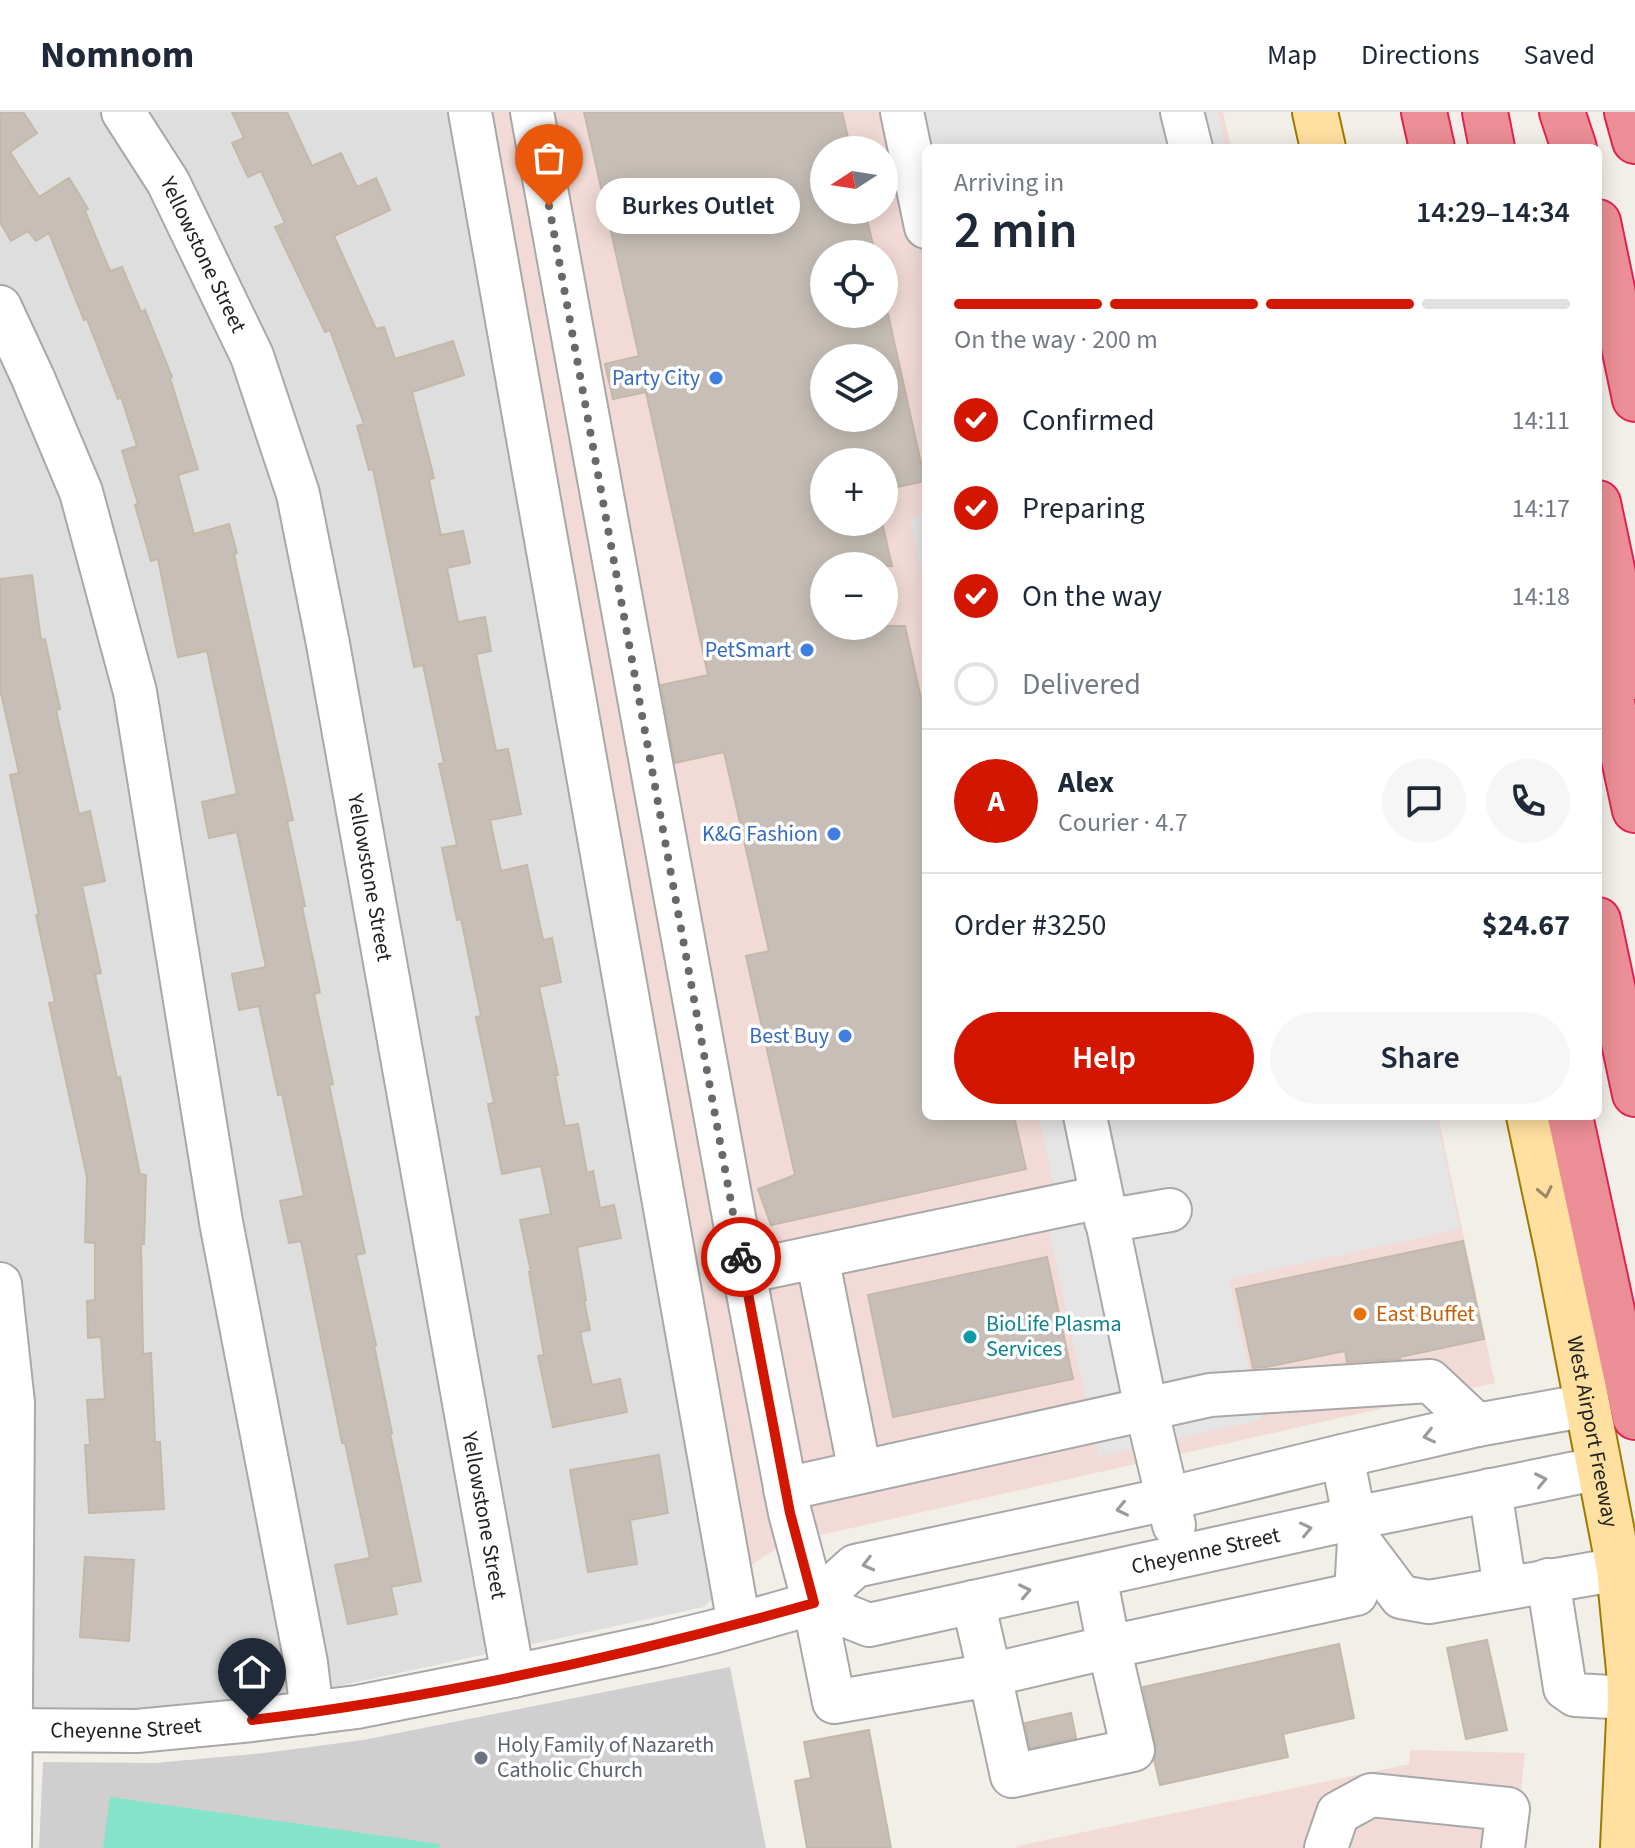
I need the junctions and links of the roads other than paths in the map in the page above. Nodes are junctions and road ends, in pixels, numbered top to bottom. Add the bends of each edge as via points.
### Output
1 (123, 112) edge
2 (470, 112) edge
3 (532, 112) edge
4 (902, 112) edge
5 (1182, 112) edge
6 (1315, 112) edge
7 (1421, 112) edge
8 (1485, 112) edge
9 (1515, 112) edge
10 (1562, 112) edge
11 (1576, 112) edge
12 (1627, 112) edge
13 (1635, 141) edge
14 (1190, 144) edge
15 (1322, 144) edge
16 (1417, 144) edge
17 (1431, 144) edge
18 (1491, 144) edge
19 (1522, 144) edge
20 (1573, 144) edge
21 (1582, 144) edge
22 (922, 208) edge
23 (1602, 244) edge
24 (0, 307) edge
25 (1635, 399) edge
26 (1602, 522) edge
27 (1602, 657) edge
28 (1635, 677) edge
29 (1635, 810) edge
30 (1602, 939) edge
31 (1635, 1094) edge
32 (1086, 1120) edge
33 (1530, 1120) edge
34 (1571, 1120) edge
35 (1104, 1209) junction
36 (1170, 1210) dead end
37 (817, 1257) junction
38 (744, 1272) junction
39 (0, 1284) edge
40 (1588, 1405) junction
41 (1146, 1408) junction
42 (1635, 1417) edge
43 (1477, 1425) junction
44 (1342, 1456) junction
45 (1600, 1468) junction
46 (860, 1472) junction
47 (785, 1489) junction
48 (1490, 1490) junction
49 (1167, 1499) junction
50 (1357, 1530) junction
51 (1182, 1557) junction
52 (1619, 1569) junction
53 (1095, 1576) junction
54 (1548, 1580) junction
55 (1505, 1588) junction
56 (973, 1602) junction
57 (814, 1603) junction
58 (739, 1624) junction
59 (1109, 1647) junction
60 (990, 1675) junction
61 (513, 1676) junction
62 (1630, 1698) junction
63 (312, 1713) junction
64 (5, 1730) edge
65 (10, 1848) edge
66 (1326, 1848) edge
67 (1503, 1848) edge
68 (1623, 1848) edge

1 - 61 street, Yellowstone Street via 168,182 252,356 298,494
2 - 58 street
3 - 38 street
4 - 22 street
5 - 14 street
6 - 15 main road
7 - 16 highway
7 - 17 highway
8 - 18 highway
9 - 19 highway
10 - 20 highway
11 - 21 highway
12 - 13 highway
23 - 25 highway
24 - 63 street via 81,492 135,692 221,1222
26 - 28 highway
27 - 29 highway
30 - 31 highway
32 - 35 street
33 -> 40 main road, West Airport Freeway
34 - 42 highway
35 - 36 street
35 - 37 street
35 - 41 street
37 - 38 street
37 - 46 street
38 - 47 street
39 - 64 street via 13,1403
40 - 43 street, Cheyenne Street
40 - 45 main road, West Airport Freeway
41 - 43 street via 1210,1395 1430,1381
41 - 46 street
41 - 49 street
43 -> 44 street, Cheyenne Street
44 - 49 street, Cheyenne Street
44 - 50 street
48 -> 45 street, Cheyenne Street
45 - 52 main road, West Airport Freeway
46 - 47 street
47 - 57 street
48 - 50 street, Cheyenne Street
48 - 55 street
49 - 51 street
49 -> 57 street, Cheyenne Street via 855,1566
51 -> 50 street, Cheyenne Street
50 - 55 street via 1401,1597 1429,1602
50 - 59 street via 1356,1594
51 - 53 street, Cheyenne Street
52 - 54 street
52 - 62 main road, West Airport Freeway
56 -> 53 street, Cheyenne Street
53 - 59 street
54 - 55 street
54 - 62 street via 1565,1688 1575,1695
56 - 57 street, Cheyenne Street via 869,1625
56 - 60 street
57 - 58 street, Cheyenne Street
57 - 60 street via 834,1702
58 - 61 street, Cheyenne Street
59 - 60 street
59 - 60 street via 1133,1750 1012,1776
61 - 63 street, Cheyenne Street
62 - 68 main road, West Airport Freeway
63 - 64 street, Cheyenne Street via 137,1731
64 - 65 street
66 - 67 street via 1338,1813 1371,1795 1508,1809

